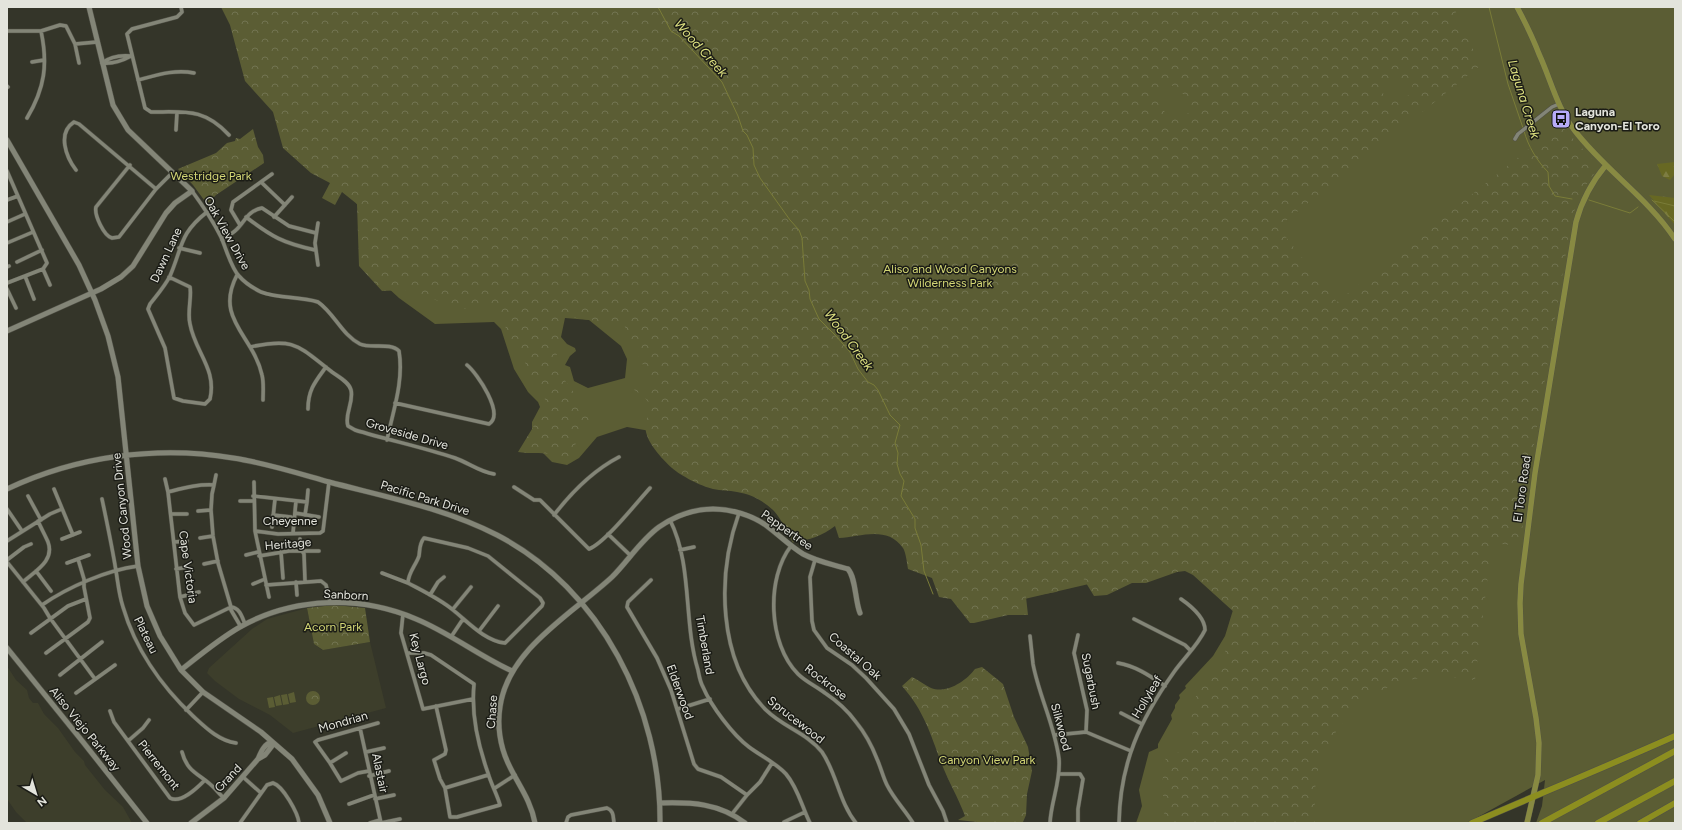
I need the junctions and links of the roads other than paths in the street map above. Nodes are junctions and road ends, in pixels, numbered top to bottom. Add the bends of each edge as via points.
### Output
1 (88, 7) edge
2 (181, 7) edge
3 (1517, 7) edge
4 (7, 30) edge
5 (40, 31) junction
6 (97, 42) junction
7 (75, 44) junction
8 (118, 56) junction
9 (131, 56) junction
10 (44, 60) junction
11 (120, 61) junction
12 (32, 62) dead end
13 (79, 63) dead end
14 (102, 63) junction
15 (194, 73) dead end
16 (138, 80) junction
17 (1559, 104) junction
18 (177, 112) junction
19 (27, 118) dead end
20 (176, 130) dead end
21 (229, 136) dead end
22 (1515, 139) dead end
23 (7, 140) edge
24 (1606, 165) junction
25 (130, 166) junction
26 (76, 170) dead end
27 (7, 171) edge
28 (174, 172) junction
29 (272, 174) dead end
30 (8, 177) edge
31 (261, 182) junction
32 (156, 189) junction
33 (192, 191) junction
34 (18, 196) junction
35 (292, 197) dead end
36 (7, 200) edge
37 (285, 205) junction
38 (207, 212) junction
39 (25, 214) junction
40 (246, 217) junction
41 (274, 217) junction
42 (7, 222) edge
43 (318, 223) dead end
44 (240, 225) junction
45 (33, 232) junction
46 (316, 233) junction
47 (1675, 239) edge
48 (222, 240) junction
49 (7, 243) edge
50 (179, 248) junction
51 (42, 250) junction
52 (315, 250) junction
53 (200, 253) dead end
54 (18, 262) dead end
55 (318, 265) dead end
56 (43, 269) junction
57 (237, 275) junction
58 (25, 276) junction
59 (169, 277) junction
60 (7, 284) edge
61 (50, 285) dead end
62 (7, 289) edge
63 (92, 293) junction
64 (34, 299) dead end
65 (16, 308) dead end
66 (7, 331) edge
67 (250, 347) junction
68 (467, 365) dead end
69 (326, 367) junction
70 (263, 400) dead end
71 (395, 403) junction
72 (308, 409) dead end
73 (386, 440) junction
74 (127, 455) junction
75 (618, 457) dead end
76 (494, 474) dead end
77 (216, 475) dead end
78 (165, 479) dead end
79 (254, 482) dead end
80 (329, 482) junction
81 (214, 486) junction
82 (514, 487) dead end
83 (650, 488) dead end
84 (7, 489) edge
85 (54, 489) dead end
86 (308, 490) dead end
87 (168, 492) junction
88 (28, 496) dead end
89 (102, 498) dead end
90 (253, 498) junction
91 (274, 499) junction
92 (240, 501) dead end
93 (296, 501) junction
94 (307, 502) junction
95 (62, 508) junction
96 (7, 509) edge
97 (211, 510) junction
98 (198, 511) dead end
99 (295, 513) junction
100 (739, 513) junction
101 (172, 514) junction
102 (187, 514) dead end
103 (273, 515) junction
104 (305, 515) junction
105 (554, 515) junction
106 (291, 517) dead end
107 (319, 517) dead end
108 (40, 520) junction
109 (670, 520) junction
110 (272, 527) dead end
111 (22, 531) junction
112 (255, 531) junction
113 (80, 532) dead end
114 (293, 533) junction
115 (73, 534) junction
116 (608, 534) junction
117 (213, 536) junction
118 (200, 538) dead end
119 (62, 539) dead end
120 (300, 539) dead end
121 (7, 541) edge
122 (187, 541) dead end
123 (174, 542) junction
124 (31, 544) dead end
125 (791, 546) junction
126 (694, 547) dead end
127 (680, 550) junction
128 (302, 551) junction
129 (319, 551) dead end
130 (281, 552) junction
131 (259, 554) junction
132 (89, 555) dead end
133 (246, 555) dead end
134 (632, 556) junction
135 (78, 560) junction
136 (815, 560) junction
137 (7, 561) edge
138 (218, 561) junction
139 (67, 564) dead end
140 (204, 564) dead end
141 (138, 566) junction
142 (188, 567) dead end
143 (176, 569) junction
144 (36, 571) junction
145 (116, 571) junction
146 (382, 573) dead end
147 (444, 577) dead end
148 (283, 578) dead end
149 (265, 579) junction
150 (651, 580) dead end
151 (305, 581) junction
152 (22, 582) junction
153 (296, 582) junction
154 (408, 582) junction
155 (84, 583) junction
156 (252, 584) dead end
157 (266, 585) junction
158 (471, 587) dead end
159 (51, 591) dead end
160 (199, 592) dead end
161 (297, 595) dead end
162 (430, 595) junction
163 (180, 597) junction
164 (270, 597) dead end
165 (86, 599) junction
166 (1181, 599) dead end
167 (330, 602) junction
168 (582, 603) junction
169 (42, 606) junction
170 (498, 606) dead end
171 (231, 607) junction
172 (453, 609) junction
173 (860, 613) dead end
174 (403, 614) junction
175 (50, 618) junction
176 (463, 618) junction
177 (1134, 619) dead end
178 (243, 625) junction
179 (479, 631) junction
180 (32, 633) dead end
181 (1078, 635) dead end
182 (1030, 636) dead end
183 (451, 637) junction
184 (65, 639) junction
185 (102, 642) dead end
186 (7, 648) edge
187 (1190, 650) junction
188 (46, 653) dead end
189 (406, 653) junction
190 (80, 659) junction
191 (1118, 664) dead end
192 (115, 665) dead end
193 (181, 670) junction
194 (512, 671) junction
195 (60, 675) dead end
196 (95, 680) junction
197 (1165, 686) junction
198 (203, 692) junction
199 (76, 693) dead end
200 (472, 699) junction
201 (710, 699) junction
202 (436, 706) junction
203 (678, 709) junction
204 (186, 710) junction
205 (110, 711) dead end
206 (1122, 712) dead end
207 (149, 720) dead end
208 (378, 723) dead end
209 (1142, 724) junction
210 (360, 728) junction
211 (1086, 732) junction
212 (1055, 735) junction
213 (1675, 736) edge
214 (128, 741) junction
215 (272, 742) junction
216 (236, 743) dead end
217 (384, 748) dead end
218 (1131, 750) junction
219 (1675, 751) edge
220 (182, 752) dead end
221 (366, 752) junction
222 (346, 753) dead end
223 (330, 763) junction
224 (772, 763) junction
225 (389, 771) dead end
226 (369, 773) junction
227 (1059, 774) junction
228 (488, 775) junction
229 (515, 775) junction
230 (243, 777) junction
231 (204, 780) junction
232 (1675, 781) edge
233 (445, 788) junction
234 (495, 788) junction
235 (261, 793) junction
236 (394, 795) dead end
237 (747, 795) junction
238 (1534, 796) junction
239 (375, 797) junction
240 (224, 798) junction
241 (660, 803) junction
242 (1675, 803) edge
243 (349, 804) dead end
244 (805, 812) junction
245 (732, 814) junction
246 (400, 819) dead end
247 (381, 822) edge
248 (784, 822) dead end
249 (147, 823) edge
250 (191, 823) edge
251 (240, 823) edge
252 (299, 823) edge
253 (330, 823) edge
254 (370, 823) edge
255 (535, 823) edge
256 (566, 823) edge
257 (614, 823) edge
258 (660, 823) edge
259 (745, 823) edge
260 (810, 823) edge
261 (856, 823) edge
262 (913, 823) edge
263 (947, 823) edge
264 (1050, 823) edge
265 (1078, 823) edge
266 (1119, 823) edge
267 (1472, 823) edge
268 (1527, 823) edge
269 (1542, 823) edge
270 (1598, 823) edge
271 (1640, 823) edge

1 - 6 street, Oak View Drive
2 - 9 street via 182,12 177,17 132,29 127,34
3 - 17 main road via 1540,54
4 - 5 street
5 - 7 street via 60,25 66,26
5 - 10 street
6 - 7 street
6 - 14 street, Oak View Drive
7 - 13 street
8 - 9 street
8 - 11 street
8 - 14 street via 108,58
9 - 11 street
9 - 16 street
10 - 12 street
10 - 19 street via 39,96
11 - 14 street
14 - 28 street, Oak View Drive via 113,104 120,118 128,130
15 - 16 street via 169,72
16 - 18 street via 145,108 150,112
17 - 22 street via 1518,134
17 - 24 main road via 1575,131
18 - 20 street
18 - 21 street via 202,114 213,120
23 - 63 street, Wood Canyon Drive via 79,265
24 - 47 main road via 1653,211
24 - 238 main road, El Toro Road via 1586,194 1576,222 1536,467 1522,576 1520,634 1539,743
25 - 26 street via 74,122 66,132 65,150
25 - 32 street
25 - 32 street via 96,207 96,214 107,235 112,238 119,237
27 - 30 street
28 - 32 street
28 - 33 street, Oak View Drive
29 - 31 street
30 - 34 street
31 - 37 street
31 - 44 street via 233,202 232,210
33 - 38 street, Oak View Drive
33 - 63 street via 166,213 133,266 115,282
34 - 36 street
34 - 39 street
35 - 37 street
37 - 41 street
38 - 48 street, Oak View Drive
38 - 50 street, Dawn Lane via 188,229
39 - 42 street
39 - 45 street
40 - 41 street via 262,208
40 - 44 street
40 - 52 street via 270,235 291,245
41 - 46 street via 289,226
43 - 46 street
44 - 48 street
45 - 49 street
45 - 51 street
46 - 52 street
48 - 57 street, Oak View Drive
50 - 53 street
50 - 59 street, Dawn Lane
51 - 54 street
51 - 56 street via 47,263
52 - 55 street
56 - 58 street
56 - 61 street
57 - 67 street via 231,287 231,314
57 - 71 street, Oak View Drive via 249,286 270,295 318,302 350,337 361,344 396,348 399,351 401,368
58 - 60 street
58 - 64 street
59 - 59 street, Dawn Lane via 190,287 190,325 211,380 211,394 207,402 200,404 177,400 173,394 165,348 148,309
62 - 65 street
63 - 66 street
63 - 74 street, Wood Canyon Drive via 108,336 118,377
67 - 69 street, Groveside Drive via 269,342 290,344 306,351
67 - 70 street via 262,375
68 - 71 street via 490,396 494,419 489,424
69 - 72 street via 312,386
69 - 73 street, Groveside Drive via 347,382 351,389 346,420 348,426
71 - 73 street, Oak View Drive
73 - 76 street, Groveside Drive via 450,457
74 - 80 street, Pacific Park Drive via 162,452 222,456 262,463
74 - 84 street, Pacific Park Drive via 62,468
74 - 141 street, Wood Canyon Drive
75 - 105 street via 607,463 576,490
77 - 81 street
78 - 87 street, Cape Victoria
79 - 90 street
80 - 114 street, Cheyenne via 323,531
80 - 168 street, Pacific Park Drive via 445,513 496,534 529,555
81 - 87 street via 203,484
81 - 97 street
82 - 105 street via 534,500 540,500
83 - 116 street
85 - 95 street
86 - 94 street
87 - 101 street, Cape Victoria
88 - 108 street
89 - 145 street, Plateau
90 - 91 street
90 - 92 street
90 - 112 street
91 - 93 street
91 - 103 street
93 - 94 street
93 - 99 street
94 - 104 street
95 - 108 street
95 - 115 street
96 - 111 street
97 - 98 street
97 - 117 street
99 - 104 street
99 - 114 street
100 - 109 street, Peppertree via 713,509 689,512
100 - 125 street, Peppertree via 766,525
100 - 261 street, Sprucewood via 725,579 725,600 733,656 740,672 768,712 816,745 822,753 846,810
101 - 102 street
101 - 123 street, Cape Victoria
103 - 106 street
103 - 110 street
104 - 107 street
105 - 116 street via 589,549
108 - 111 street
108 - 144 street via 50,548 46,563
109 - 127 street, Timberland
109 - 134 street, Peppertree via 651,534
111 - 121 street
112 - 114 street, Cheyenne
112 - 131 street
113 - 115 street
115 - 119 street
116 - 134 street
117 - 118 street
117 - 138 street
120 - 128 street
122 - 123 street
123 - 143 street, Cape Victoria
124 - 137 street
125 - 136 street, Peppertree
125 - 262 street, Rockrose via 782,563 774,605 775,625 781,647 797,673 837,702 856,722 870,744 892,794
126 - 127 street
127 - 201 street, Timberland via 693,648 702,687
128 - 129 street, Heritage
128 - 130 street, Heritage
128 - 151 street
130 - 131 street, Heritage
130 - 148 street
131 - 133 street, Heritage
131 - 149 street
132 - 135 street
134 - 168 street, Peppertree
135 - 139 street
135 - 155 street
136 - 173 street, Peppertree via 848,569 852,573 856,605
136 - 263 street, Coastal Oak via 810,577 814,630 827,648 852,665 894,709 909,734 929,786 944,812
137 - 152 street
138 - 140 street
138 - 171 street
141 - 145 street
141 - 193 street, Wood Canyon Drive via 147,606 160,636
142 - 143 street
143 - 163 street, Cape Victoria
144 - 152 street
144 - 159 street
145 - 155 street
145 - 204 street, Plateau via 122,606 134,636 157,675
146 - 154 street
147 - 162 street
149 - 156 street
149 - 157 street
150 - 203 street, Elderwood via 628,602 627,607 657,658
151 - 153 street
151 - 167 street via 325,582
152 - 169 street
153 - 157 street
153 - 161 street
154 - 162 street
154 - 179 street via 421,542 426,538 468,548 488,556 526,585 543,603 505,643
155 - 165 street
155 - 169 street via 58,594
157 - 164 street
158 - 172 street
160 - 163 street
162 - 172 street
163 - 171 street, Cape Victoria via 185,613 194,624
165 - 175 street via 68,606
165 - 184 street via 90,618 88,622
166 - 187 street, Hollyleaf via 1192,606 1205,625 1204,633
167 - 174 street, Sanborn via 376,606
167 - 178 street, Sanborn via 292,607
168 - 194 street, Chase via 526,653
168 - 241 street, Pacific Park Drive via 610,644 635,690 651,744
169 - 175 street
170 - 179 street
171 - 178 street via 240,612
172 - 176 street
174 - 183 street, Sanborn
174 - 189 street, Key Largo via 401,633
175 - 180 street
175 - 184 street
176 - 179 street
176 - 183 street
177 - 187 street
178 - 193 street, Sanborn
181 - 211 street, Sugarbush via 1074,653 1087,710
182 - 212 street, Silkwood via 1033,664
183 - 194 street, Sanborn
184 - 188 street
184 - 190 street
185 - 190 street
186 - 249 street, Aliso Viejo Parkway
187 - 197 street, Hollyleaf
189 - 200 street via 431,655 474,684
189 - 202 street, Key Largo via 423,709
190 - 195 street
190 - 196 street
191 - 197 street via 1126,664 1144,672
192 - 196 street
193 - 198 street, Wood Canyon Drive
194 - 229 street, Chase via 503,691 499,720 503,749
196 - 199 street
197 - 209 street, Hollyleaf
198 - 204 street
198 - 215 street, Wood Canyon Drive
200 - 202 street
200 - 228 street via 478,739
201 - 203 street
201 - 224 street, Timberland via 735,735
202 - 233 street via 446,750 445,754 434,760
203 - 237 street, Elderwood via 694,764 698,769 721,777
204 - 216 street, Plateau via 220,738
205 - 214 street, Pierremont via 114,722
206 - 209 street
207 - 214 street
208 - 210 street, Mondrian
209 - 218 street, Hollyleaf
210 - 221 street, Alastair
210 - 223 street, Mondrian via 315,742
211 - 212 street
211 - 218 street
212 - 227 street, Silkwood
213 - 238 highway via 1582,778
214 - 231 street, Pierremont via 170,798 179,800
215 - 230 street, Grand via 265,755 258,759
215 - 253 street, Wood Canyon Drive via 292,759 318,795
217 - 221 street
218 - 266 street, Hollyleaf via 1123,774
219 - 269 highway
220 - 231 street via 188,767
221 - 226 street, Alastair
222 - 223 street
223 - 226 street via 341,781 358,773
224 - 237 street via 760,782
224 - 244 street, Timberland via 781,769 794,785
225 - 226 street
226 - 239 street, Alastair
227 - 264 street, Silkwood
227 - 265 street via 1082,776
228 - 233 street
228 - 234 street
229 - 234 street
229 - 255 street, Chase via 530,804
230 - 235 street
230 - 240 street, Grand
231 - 240 street
232 - 270 highway
233 - 234 street via 450,817 500,805
235 - 251 street
235 - 252 street via 267,785 273,783 279,787 290,802
236 - 239 street
237 - 245 street
238 - 267 highway
238 - 268 main road, El Toro Road
239 - 243 street
239 - 247 street, Alastair
240 - 250 street, Grand
241 - 245 street via 703,804
241 - 258 street, Pacific Park Drive
242 - 271 highway
244 - 248 street
244 - 260 street, Timberland
245 - 259 street
246 - 247 street
247 - 254 street
256 - 257 street via 571,815 607,808 614,814

